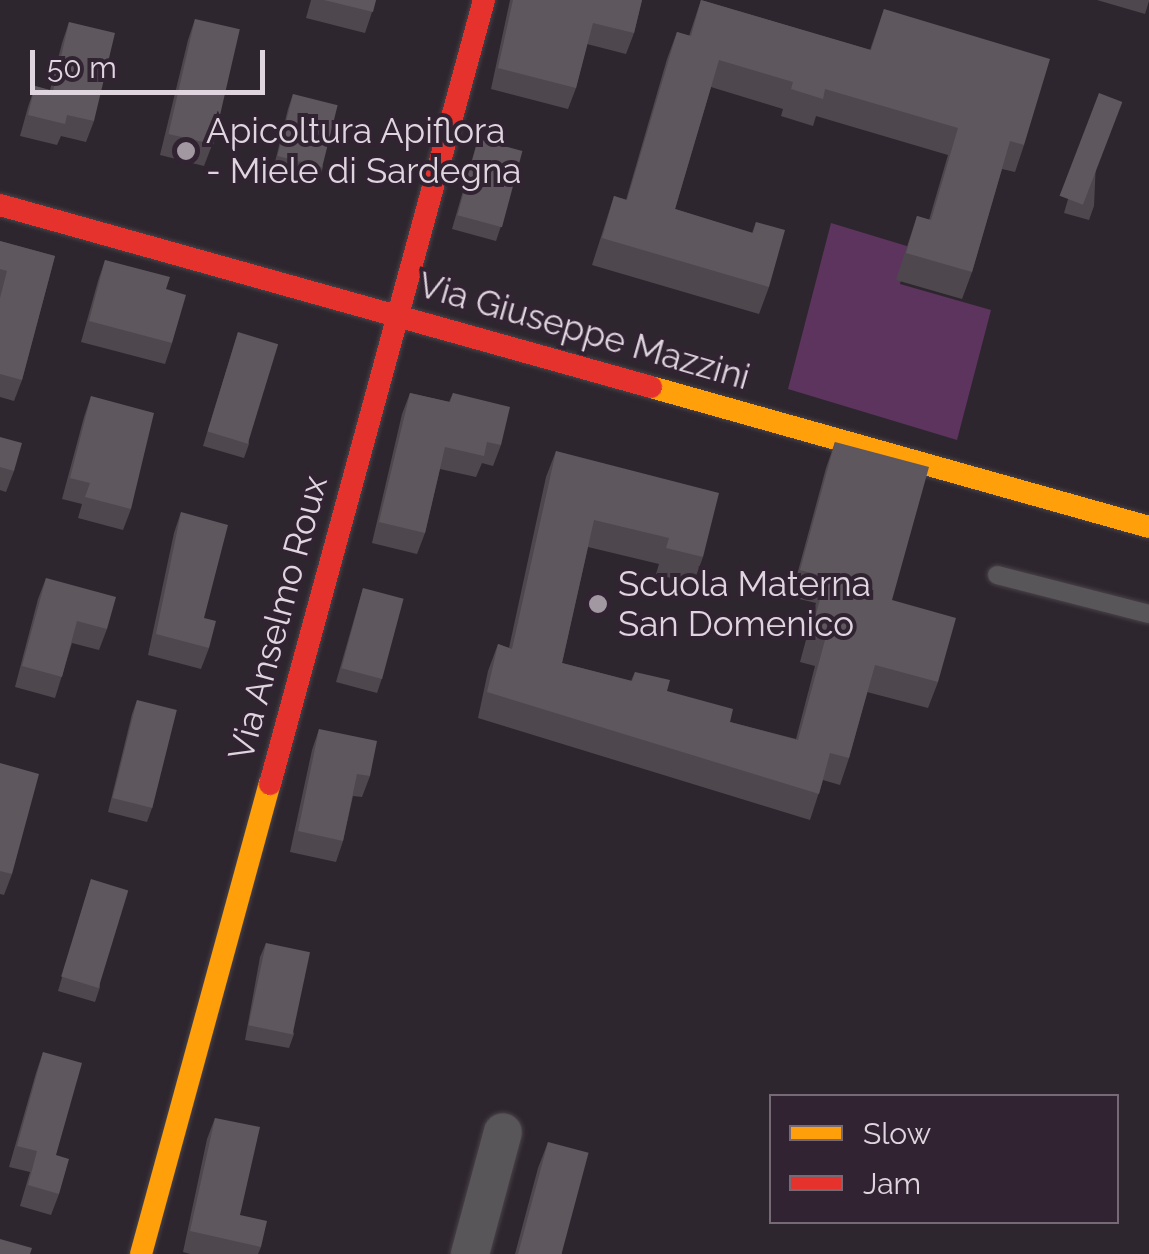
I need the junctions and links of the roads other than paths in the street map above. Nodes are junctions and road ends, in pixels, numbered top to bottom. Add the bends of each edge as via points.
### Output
1 (484, 0) edge
2 (0, 205) edge
3 (397, 316) junction
4 (1149, 526) edge
5 (997, 575) dead end
6 (1149, 614) edge
7 (503, 1132) dead end
8 (140, 1254) edge
9 (470, 1254) edge

1 - 3 street, Via Anselmo Roux
2 - 3 street, Via Giuseppe Mazzini
3 - 4 street, Via Giuseppe Mazzini
3 - 8 street, Via Anselmo Roux
5 - 6 lane
7 - 9 street

